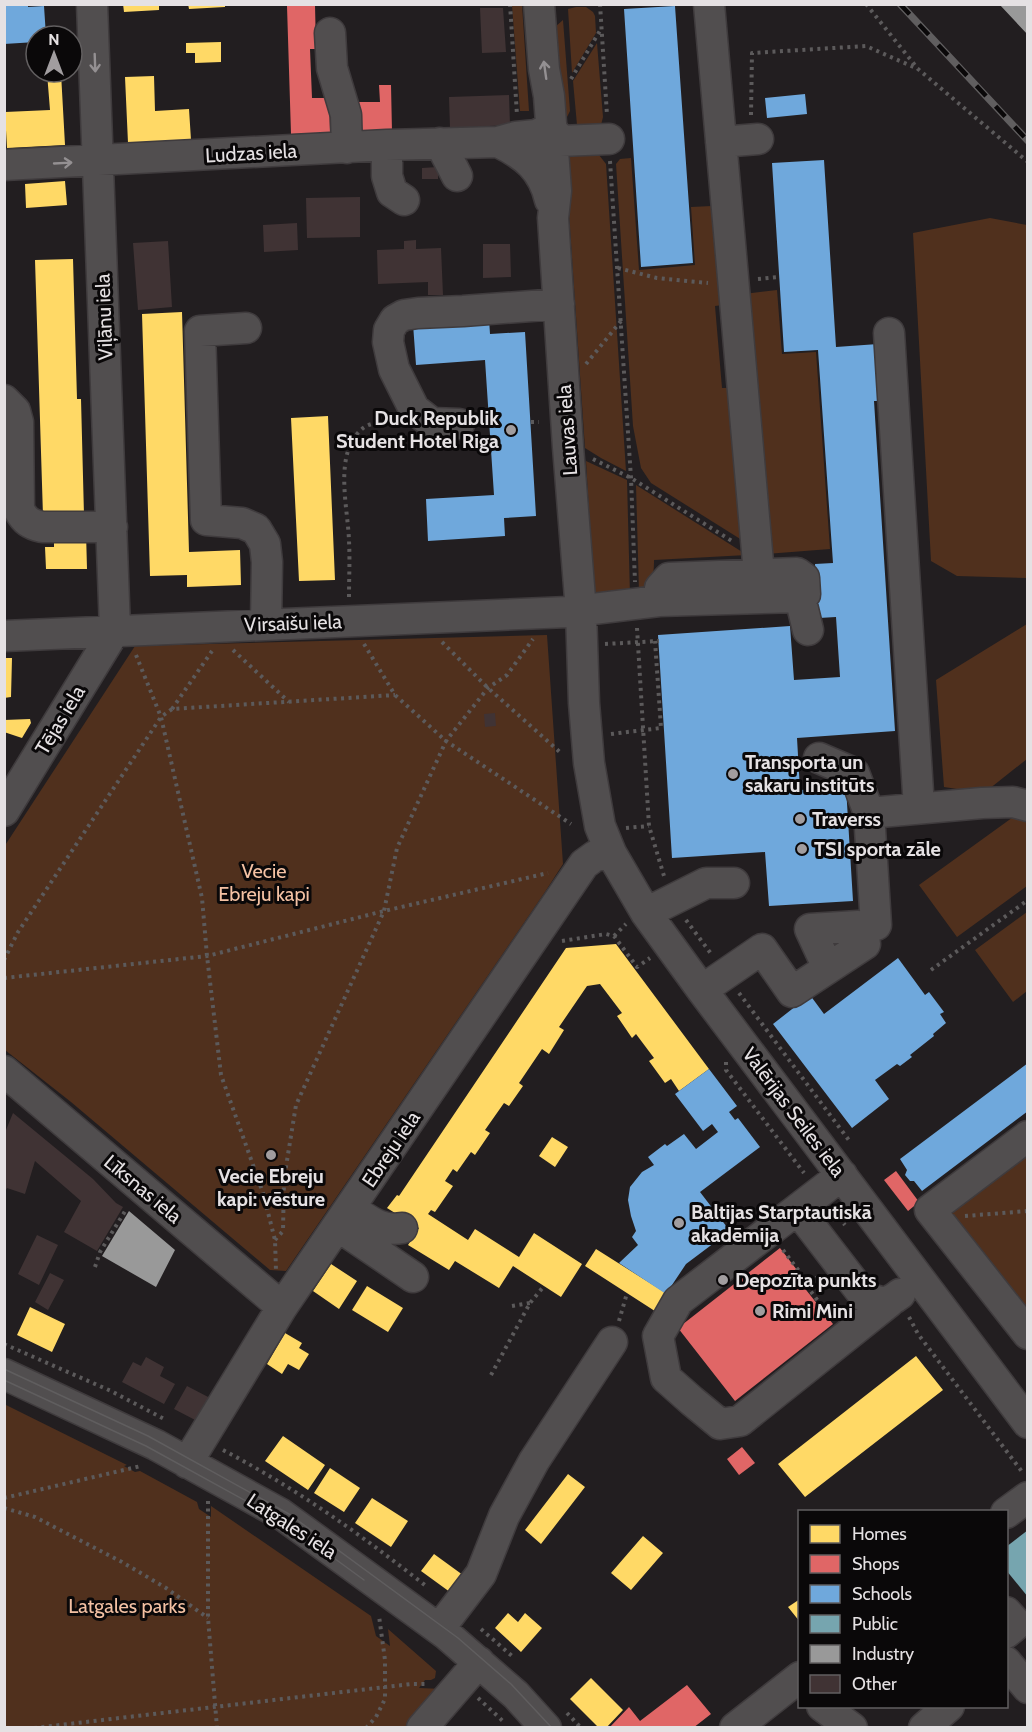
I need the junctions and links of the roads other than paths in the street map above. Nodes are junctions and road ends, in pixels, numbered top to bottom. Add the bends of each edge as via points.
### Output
1 (92, 4) edge
2 (539, 4) edge
3 (709, 4) edge
4 (330, 33) dead end
5 (551, 128) junction
6 (508, 132) junction
7 (609, 139) road end
8 (441, 143) junction
9 (387, 145) junction
10 (346, 148) junction
11 (99, 161) junction
12 (4, 165) edge
13 (457, 176) dead end
14 (404, 200) dead end
15 (554, 218) junction
16 (559, 304) junction
17 (246, 328) dead end
18 (889, 333) dead end
19 (4, 400) edge
20 (459, 424) dead end
21 (112, 527) junction
22 (758, 565) junction
23 (800, 597) junction
24 (648, 603) junction
25 (581, 611) junction
26 (266, 624) junction
27 (115, 630) junction
28 (808, 630) dead end
29 (4, 636) edge
30 (819, 758) dead end
31 (1028, 806) edge
32 (919, 808) junction
33 (4, 810) edge
34 (869, 813) junction
35 (611, 853) junction
36 (734, 883) dead end
37 (637, 918) junction
38 (866, 932) junction
39 (828, 968) junction
40 (714, 982) junction
41 (4, 1071) edge
42 (1028, 1136) edge
43 (849, 1162) junction
44 (803, 1207) junction
45 (344, 1217) junction
46 (402, 1228) dead end
47 (412, 1276) dead end
48 (919, 1279) junction
49 (890, 1302) junction
50 (285, 1303) junction
51 (1028, 1334) edge
52 (612, 1341) dead end
53 (4, 1374) edge
54 (1028, 1423) edge
55 (187, 1463) junction
56 (1028, 1497) edge
57 (1008, 1512) edge
58 (1008, 1614) edge
59 (439, 1629) junction
60 (1008, 1631) edge
61 (479, 1662) junction
62 (1008, 1664) edge
63 (798, 1680) edge
64 (1028, 1688) edge
65 (823, 1708) edge
66 (948, 1708) edge
67 (422, 1728) edge
68 (546, 1728) edge
69 (735, 1728) edge
70 (852, 1728) edge
71 (924, 1728) edge

1 -> 11 street, Viļānu iela
5 -> 2 street, Lauvas iela
3 - 22 street via 743,140 733,282
4 - 10 street via 332,68 346,115
5 - 6 street, Ludzas iela via 536,135 516,136
5 - 7 street via 560,141
5 - 15 street, Lauvas iela
6 - 8 street, Ludzas iela
6 - 15 street via 515,150 531,162 546,184
8 - 9 street, Ludzas iela
8 - 13 street
9 - 10 street, Ludzas iela
9 - 14 street via 387,176 392,192
10 - 11 street, Ludzas iela
12 -> 11 street, Ludzas iela
11 - 21 street, Viļānu iela
15 - 16 street, Lauvas iela
16 - 20 street via 418,313 395,320 388,342 394,369 414,409 432,423
16 - 25 street, Lauvas iela
17 - 26 street via 200,331 206,520 242,523 256,529 265,544
18 - 32 street
19 - 21 street via 15,411 18,422 19,510 24,519 42,527
21 - 27 street, Viļānu iela
22 - 23 street via 804,578 805,594
22 - 24 street via 669,578
23 - 24 street, Virsaišu iela
23 - 28 street
24 - 25 street, Virsaišu iela
25 - 26 street, Virsaišu iela via 355,631
25 - 35 street, Lauvas iela via 591,775 600,826
26 - 27 street, Virsaišu iela
27 - 29 street, Virsaišu iela
27 - 33 street, Tējas iela
30 - 34 street via 854,773
31 - 32 street via 1013,802
32 - 34 street
34 - 38 street
35 - 37 street, Valērijas Seiles iela
35 - 45 street, Ebreju iela via 595,856 584,864
36 - 37 street via 706,883
37 - 40 street, Valērijas Seiles iela
38 - 39 street
38 - 39 street via 810,929
39 - 40 street via 792,992 762,949
40 - 43 street, Valērijas Seiles iela
41 - 50 street, Līksnas iela
42 - 51 street via 930,1210
43 - 44 street
43 - 48 street, Valērijas Seiles iela
44 - 49 street via 808,1223 865,1297
44 - 49 street via 678,1301 658,1336 666,1378 720,1424 740,1421
45 - 46 street via 383,1229
45 - 47 street
45 - 50 street, Ebreju iela
48 - 49 street
48 - 54 street, Valērijas Seiles iela
50 - 55 street, Ebreju iela
52 - 59 street via 534,1461 504,1516 481,1574
53 - 55 street, Latgales iela
55 - 59 street, Latgales iela via 281,1514
56 - 57 street
58 - 60 street via 1017,1624
59 - 61 street, Latgales iela
61 - 67 street
61 - 68 street, Latgales iela
62 - 64 street
63 - 69 street
65 - 70 street
66 - 71 street

